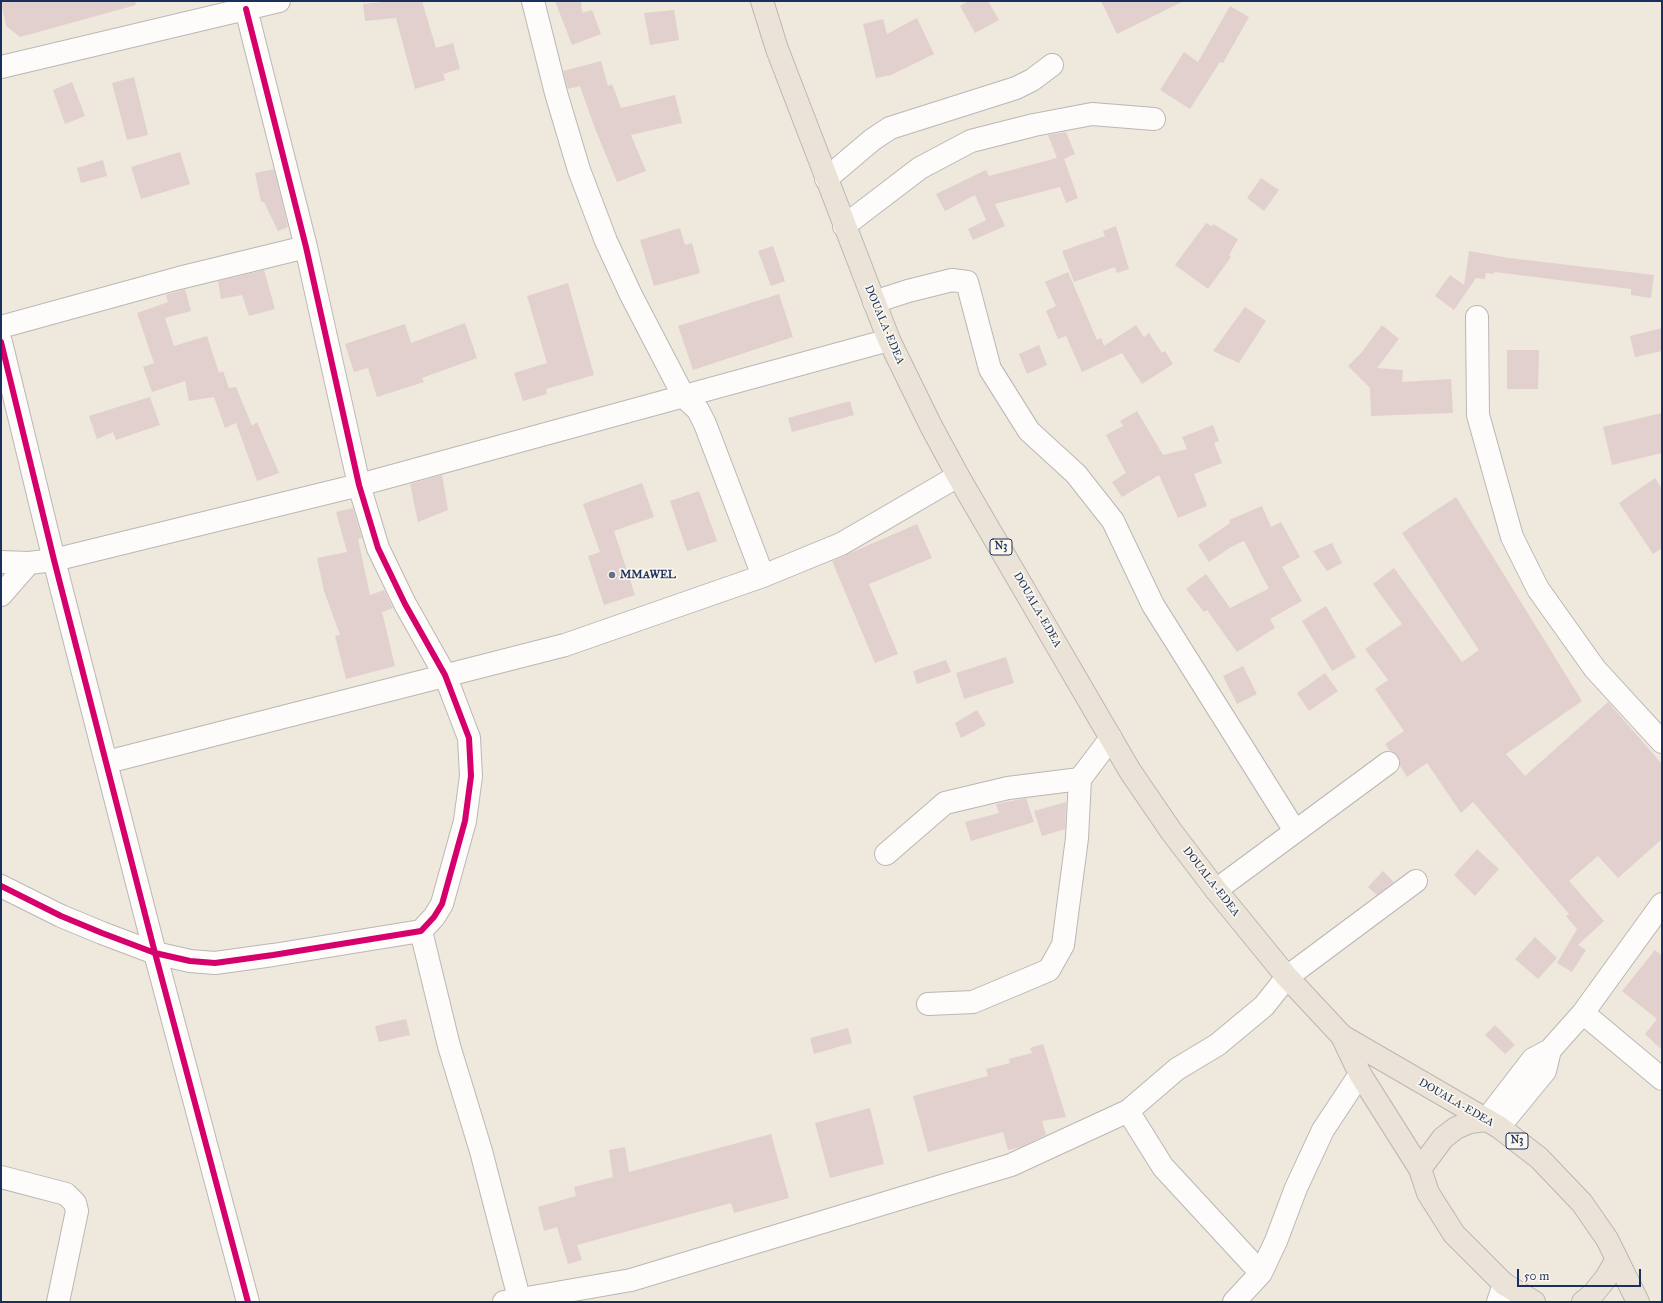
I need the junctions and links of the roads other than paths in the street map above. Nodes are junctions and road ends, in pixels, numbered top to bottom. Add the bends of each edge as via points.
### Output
1 (279, 1) edge
2 (533, 1) edge
3 (762, 1) edge
4 (246, 9) junction
5 (1052, 65) dead end
6 (1, 67) edge
7 (1154, 119) dead end
8 (826, 179) junction
9 (844, 226) junction
10 (306, 247) junction
11 (874, 302) junction
12 (1477, 317) dead end
13 (1, 328) edge
14 (888, 340) junction
15 (1, 342) edge
16 (684, 397) junction
17 (958, 476) junction
18 (359, 485) junction
19 (54, 560) junction
20 (1, 562) edge
21 (29, 563) junction
22 (763, 576) junction
23 (1, 595) edge
24 (445, 675) junction
25 (1111, 738) junction
26 (1662, 742) edge
27 (107, 762) junction
28 (1388, 763) dead end
29 (1080, 779) junction
30 (1295, 831) junction
31 (886, 854) dead end
32 (1416, 881) dead end
33 (1, 886) edge
34 (1216, 890) junction
35 (1662, 904) edge
36 (421, 930) junction
37 (155, 953) junction
38 (1287, 977) junction
39 (928, 1004) dead end
40 (1583, 1013) junction
41 (1342, 1036) junction
42 (1360, 1074) junction
43 (1662, 1079) edge
44 (1128, 1111) junction
45 (1492, 1124) junction
46 (1420, 1169) junction
47 (1, 1177) edge
48 (1616, 1258) junction
49 (1261, 1273) junction
50 (1501, 1293) edge
51 (515, 1301) edge
52 (58, 1302) edge
53 (248, 1302) edge
54 (1234, 1302) edge
55 (1534, 1302) edge
56 (1583, 1302) edge
57 (1638, 1302) edge

1 - 4 street
2 - 16 street via 556,93 582,177 606,240
3 - 8 highway, DOUALA-EDEA / N3 via 777,49
4 - 6 street
4 - 10 street
5 - 8 street via 1016,88 890,128
7 - 9 street via 1092,114 971,141 920,168
8 - 9 highway, DOUALA-EDEA / N3
9 - 11 highway, DOUALA-EDEA / N3
10 - 13 street via 179,278
10 - 18 street
11 - 14 highway, DOUALA-EDEA / N3
11 - 30 street via 952,280 967,282 990,369 1029,430 1076,474 1113,521 1153,605
12 - 26 street via 1478,415 1512,537 1538,589 1595,669
14 - 16 street
14 - 17 highway, DOUALA-EDEA / N3
15 - 19 street
16 - 18 street
16 - 22 street via 698,410 705,424
17 - 22 street via 841,544
17 - 25 highway, DOUALA-EDEA / N3
18 - 19 street
18 - 24 street via 378,548 405,604
19 - 21 street
19 - 27 street
20 - 21 street
21 - 23 street
22 - 24 street via 565,645
24 - 27 street
24 - 36 street via 470,738 471,776 465,821 442,904 434,918
25 - 29 street
25 - 34 highway, DOUALA-EDEA / N3 via 1171,831
27 - 37 street
28 - 30 street
29 - 31 street via 1008,788 945,803
29 - 39 street via 1076,838 1062,945 1048,970 972,1002
30 - 34 street
32 - 38 street
33 - 37 street via 68,919
34 - 38 highway, DOUALA-EDEA / N3
35 - 40 street
36 - 37 street via 215,963 190,961
36 - 51 street via 449,1046 481,1151
37 - 53 street
38 - 41 highway, DOUALA-EDEA / N3
38 - 44 street via 1264,1006 1218,1044 1177,1069
40 - 43 street
40 - 45 street via 1550,1050 1533,1059
41 - 42 highway, DOUALA-EDEA / N3
41 - 45 highway, DOUALA-EDEA / N3
42 - 46 highway, DOUALA-EDEA / N3
42 - 49 street via 1323,1130
44 - 49 street via 1163,1168
44 - 51 street via 1011,1165 631,1280
45 - 46 highway via 1470,1122 1456,1128 1443,1138
45 - 48 highway, DOUALA-EDEA / N3 via 1539,1158 1582,1203 1607,1239
46 - 50 highway, DOUALA-EDEA / N3 via 1428,1193 1454,1234
47 - 52 street via 66,1194 75,1204 77,1211
48 - 56 highway via 1606,1278
48 - 57 highway, DOUALA-EDEA / N3
49 - 54 street
50 - 55 highway, DOUALA-EDEA / N3

